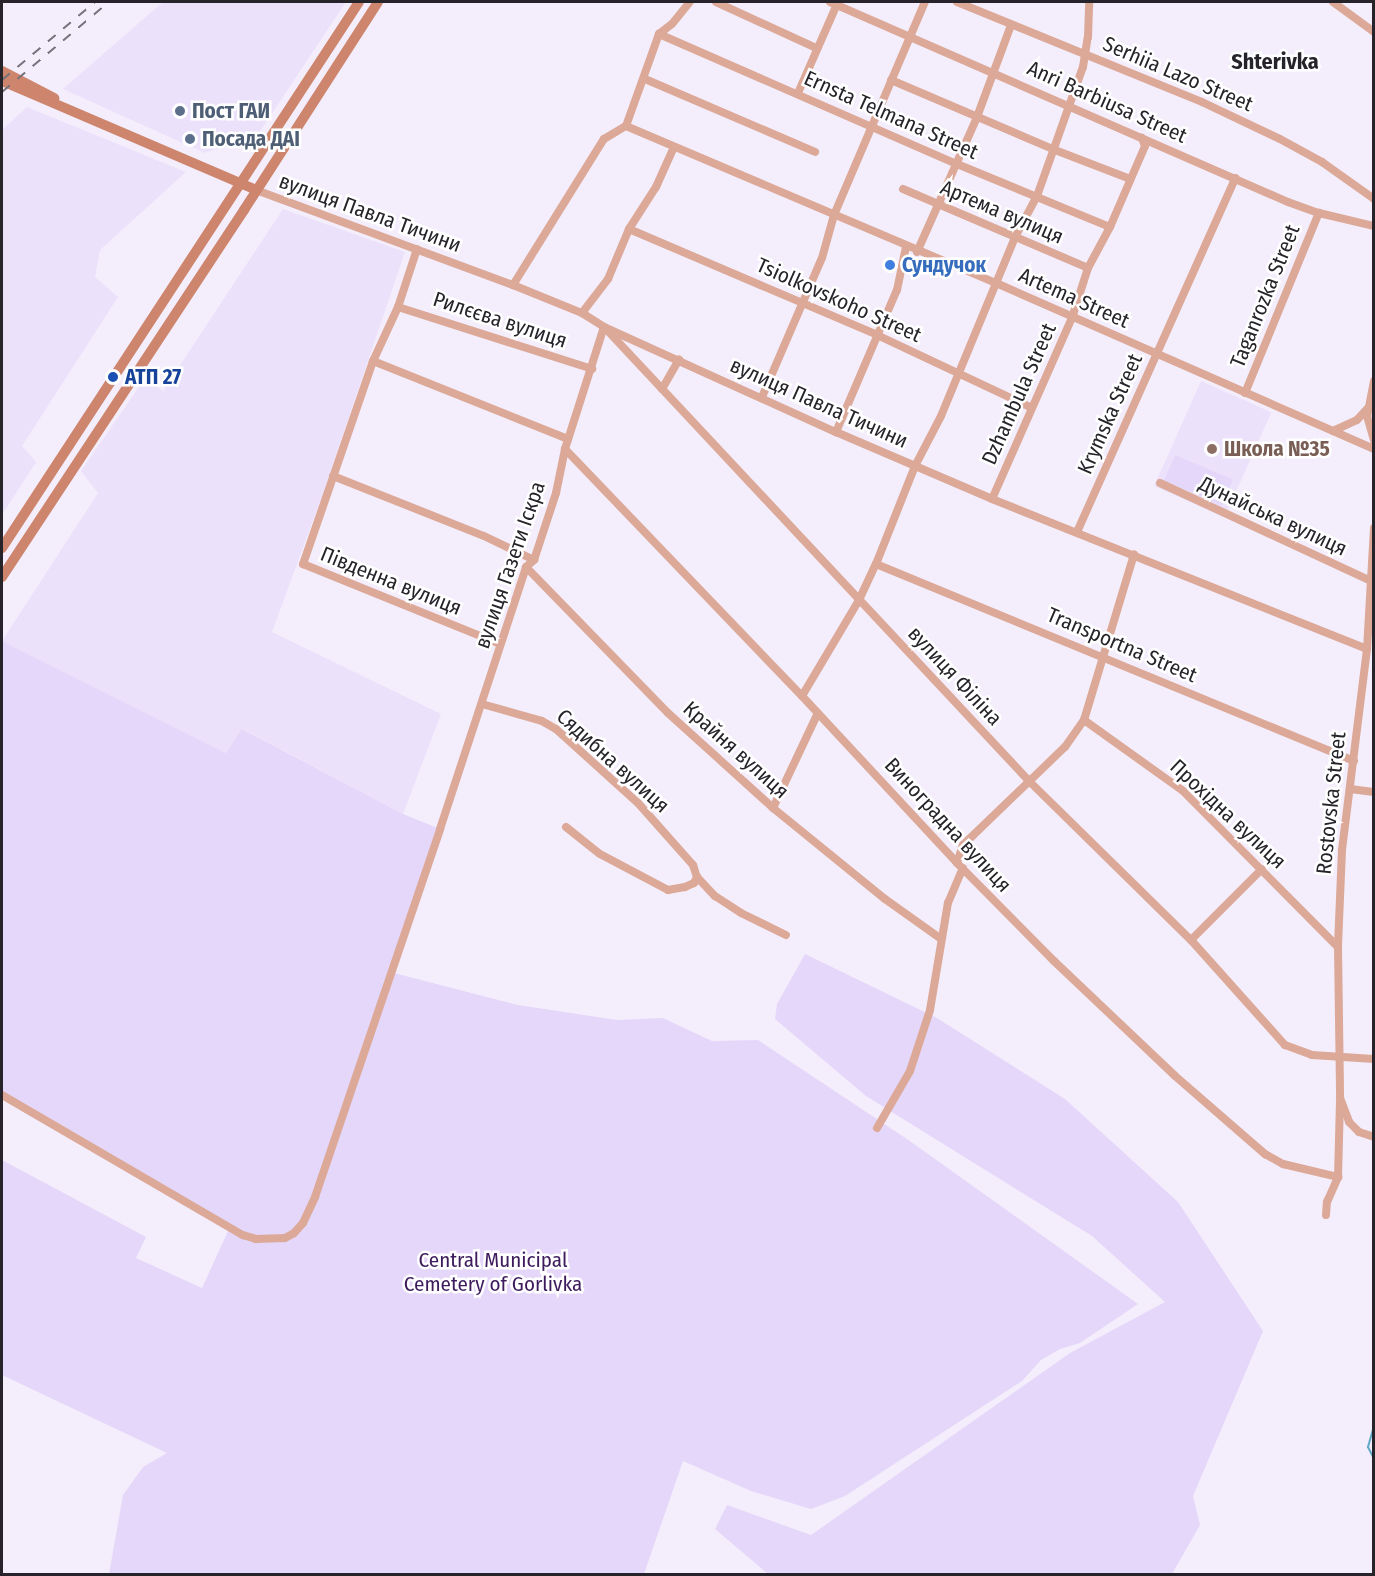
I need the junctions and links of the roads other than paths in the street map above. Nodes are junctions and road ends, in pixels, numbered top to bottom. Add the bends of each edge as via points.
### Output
1 (359, 2) edge
2 (378, 2) edge
3 (690, 2) edge
4 (716, 2) edge
5 (835, 2) edge
6 (925, 2) edge
7 (957, 2) edge
8 (1089, 2) edge
9 (1334, 2) edge
10 (1011, 25) junction
11 (1374, 32) edge
12 (659, 34) junction
13 (911, 34) junction
14 (816, 48) junction
15 (1086, 54) junction
16 (2, 71) edge
17 (995, 72) junction
18 (645, 79) junction
19 (891, 80) junction
20 (2, 81) edge
21 (798, 93) junction
22 (1070, 105) junction
23 (72, 110) junction
24 (977, 117) junction
25 (872, 125) junction
26 (626, 126) junction
27 (1142, 138) junction
28 (675, 147) junction
29 (1055, 150) junction
30 (815, 152) dead end
31 (957, 164) junction
32 (1235, 178) junction
33 (1130, 179) junction
34 (240, 182) junction
35 (903, 189) dead end
36 (256, 190) junction
37 (1036, 196) junction
38 (1374, 199) edge
39 (938, 206) junction
40 (1319, 213) junction
41 (834, 215) junction
42 (1374, 226) edge
43 (1110, 227) junction
44 (629, 229) junction
45 (1015, 237) junction
46 (906, 247) junction
47 (417, 249) junction
48 (917, 252) junction
49 (1088, 268) junction
50 (996, 283) junction
51 (513, 285) junction
52 (803, 304) junction
53 (398, 307) junction
54 (582, 313) junction
55 (1072, 318) junction
56 (604, 327) junction
57 (877, 335) junction
58 (1156, 354) junction
59 (679, 360) junction
60 (373, 361) junction
61 (592, 369) junction
62 (959, 373) junction
63 (1374, 381) edge
64 (662, 389) junction
65 (1245, 393) junction
66 (762, 397) junction
67 (1032, 408) junction
68 (1368, 408) junction
69 (1357, 420) junction
70 (1369, 428) junction
71 (1333, 431) junction
72 (836, 432) junction
73 (568, 439) junction
74 (1353, 440) junction
75 (1374, 441) edge
76 (565, 449) junction
77 (1374, 449) edge
78 (915, 466) junction
79 (333, 476) junction
80 (1160, 483) dead end
81 (992, 499) junction
82 (1374, 528) edge
83 (1077, 532) junction
84 (2, 548) edge
85 (1134, 554) junction
86 (534, 560) junction
87 (876, 564) junction
88 (526, 567) junction
89 (2, 577) edge
90 (1371, 581) junction
91 (859, 600) junction
92 (500, 644) junction
93 (1367, 649) junction
94 (1101, 655) junction
95 (802, 696) junction
96 (482, 704) junction
97 (818, 713) junction
98 (1084, 720) junction
99 (1354, 761) junction
100 (1030, 782) junction
101 (1350, 789) junction
102 (1374, 792) edge
103 (773, 808) junction
104 (566, 827) dead end
105 (960, 866) junction
106 (1262, 869) junction
107 (697, 877) junction
108 (786, 935) dead end
109 (941, 939) junction
110 (1191, 940) junction
111 (1338, 947) junction
112 (1339, 1057) junction
113 (1374, 1059) edge
114 (2, 1095) edge
115 (1340, 1098) junction
116 (877, 1128) dead end
117 (1374, 1137) edge
118 (1338, 1177) junction
119 (1326, 1215) dead end

1 - 34 main road
2 - 36 main road
3 - 12 street
4 - 14 street
5 - 13 street, Anri Barbiusa Street
5 - 14 street
6 - 13 street
7 - 10 street, Serhiia Lazo Street
8 - 15 street
9 - 11 street
10 - 15 street, Serhiia Lazo Street
10 - 17 street
12 - 18 street
12 - 21 street, Ernsta Telmana Street
13 - 17 street, Anri Barbiusa Street
13 - 19 street
14 - 21 street
15 - 22 street
15 - 38 street, Serhiia Lazo Street via 1280,139 1322,162
16 - 23 main road
17 - 22 street, Anri Barbiusa Street
17 - 24 street
18 - 26 street
18 - 30 street
19 - 24 street
19 - 25 street
20 - 23 main road
21 - 25 street, Ernsta Telmana Street
22 - 27 street, Anri Barbiusa Street
22 - 29 street
23 - 34 main road
24 - 29 street
24 - 31 street
25 - 31 street, Ernsta Telmana Street
25 - 41 street
26 - 28 street, Artema Street
26 - 51 street via 604,139
27 - 32 street, Anri Barbiusa Street
27 - 33 street, Dzhambula Street via 1145,146
28 - 41 street, Artema Street
28 - 44 street
29 - 33 street
29 - 37 street
31 - 37 street, Ernsta Telmana Street
31 - 39 street
32 - 40 street, Anri Barbiusa Street
32 - 58 street, Krymska Street
33 - 43 street, Dzhambula Street
34 - 36 main road
34 - 84 main road
35 - 39 street, Артема вулиця
36 - 47 street, вулиця Павла Тичини
36 - 89 main road
37 - 43 street, Ernsta Telmana Street
37 - 45 street
39 - 45 street, Артема вулиця
39 - 48 street
40 - 42 street, Anri Barbiusa Street
40 - 65 street, Taganrozka Street
41 - 46 street, Artema Street
41 - 52 street
43 - 49 street, Dzhambula Street
44 - 52 street, Tsiolkovskoho Street
44 - 54 street via 608,279
45 - 49 street, Артема вулиця
45 - 50 street
46 - 48 street, Artema Street
46 - 57 street via 897,290
47 - 51 street, вулиця Павла Тичини
47 - 53 street
48 - 50 street, Artema Street
49 - 55 street, Dzhambula Street
50 - 55 street, Artema Street
50 - 62 street
51 - 54 street, вулиця Павла Тичини
52 - 57 street, Tsiolkovskoho Street
52 - 66 street
53 - 60 street
53 - 61 street, Рилєєва вулиця
54 - 56 street, вулиця Павла Тичини
55 - 58 street, Artema Street
55 - 67 street, Dzhambula Street
56 - 59 street, вулиця Павла Тичини
56 - 61 street, вулиця Газети Іскра
56 - 64 street, вулиця Філіна
57 - 62 street, Tsiolkovskoho Street
57 - 72 street
58 - 65 street, Artema Street
58 - 83 street, Krymska Street
59 - 64 street
59 - 66 street, вулиця Павла Тичини
60 - 73 street
60 - 79 street
61 - 73 street, вулиця Газети Іскра
62 - 67 street, Tsiolkovskoho Street
62 - 78 street
63 - 68 street
64 - 91 street, вулиця Філіна
65 - 71 street, Artema Street
66 - 72 street, вулиця Павла Тичини
67 - 81 street, Dzhambula Street
68 - 69 street
68 - 70 street
69 - 70 street
69 - 71 street
70 - 74 street via 1366,436
70 - 75 street
71 - 74 street, Artema Street
72 - 78 street, вулиця Павла Тичини
73 - 76 street, вулиця Газети Іскра
74 - 77 street, Artema Street
76 - 86 street, вулиця Газети Іскра via 556,493
76 - 95 street, Виноградна вулиця
78 - 81 street, вулиця Павла Тичини
78 - 87 street
79 - 86 street
79 - 92 street, Південна вулиця via 303,564
80 - 90 street, Дунайська вулиця
81 - 83 street, вулиця Павла Тичини
82 - 90 street, Rostovska Street
83 - 85 street, вулиця Павла Тичини
85 - 93 street, вулиця Павла Тичини
85 - 94 street
86 - 88 street, вулиця Газети Іскра
87 - 91 street
87 - 94 street, Transportna Street
88 - 92 street, вулиця Газети Іскра
88 - 103 street, Крайня вулиця via 668,713
90 - 93 street, Rostovska Street
91 - 95 street
91 - 100 street, вулиця Філіна
92 - 96 street, вулиця Газети Іскра
93 - 99 street, Rostovska Street
94 - 98 street
94 - 99 street, Transportna Street
95 - 97 street, Виноградна вулиця
96 - 107 street, Сядибна вулиця via 542,721 556,729 638,803 693,865
96 - 114 street, вулиця Газети Іскра via 318,1187 309,1211 294,1233 270,1240 229,1229
97 - 103 street
97 - 105 street, Виноградна вулиця
98 - 100 street via 1065,747
98 - 106 street, Прохідна вулиця via 1183,791
99 - 101 street, Rostovska Street
100 - 105 street via 963,845
100 - 110 street, вулиця Філіна
101 - 102 street
101 - 111 street, Rostovska Street via 1342,850
103 - 109 street, Крайня вулиця
104 - 107 street via 600,854 668,890 686,887
105 - 109 street
105 - 118 street, Виноградна вулиця via 1054,961 1244,1138 1283,1164
106 - 110 street
106 - 111 street, Прохідна вулиця
107 - 108 street, Сядибна вулиця via 715,896 741,913
109 - 116 street via 930,1010 910,1071
110 - 112 street, вулиця Філіна via 1286,1045 1312,1055
111 - 112 street, Rostovska Street
112 - 113 street
112 - 115 street, Rostovska Street
115 - 117 street via 1348,1122 1359,1132
115 - 118 street
118 - 119 street

